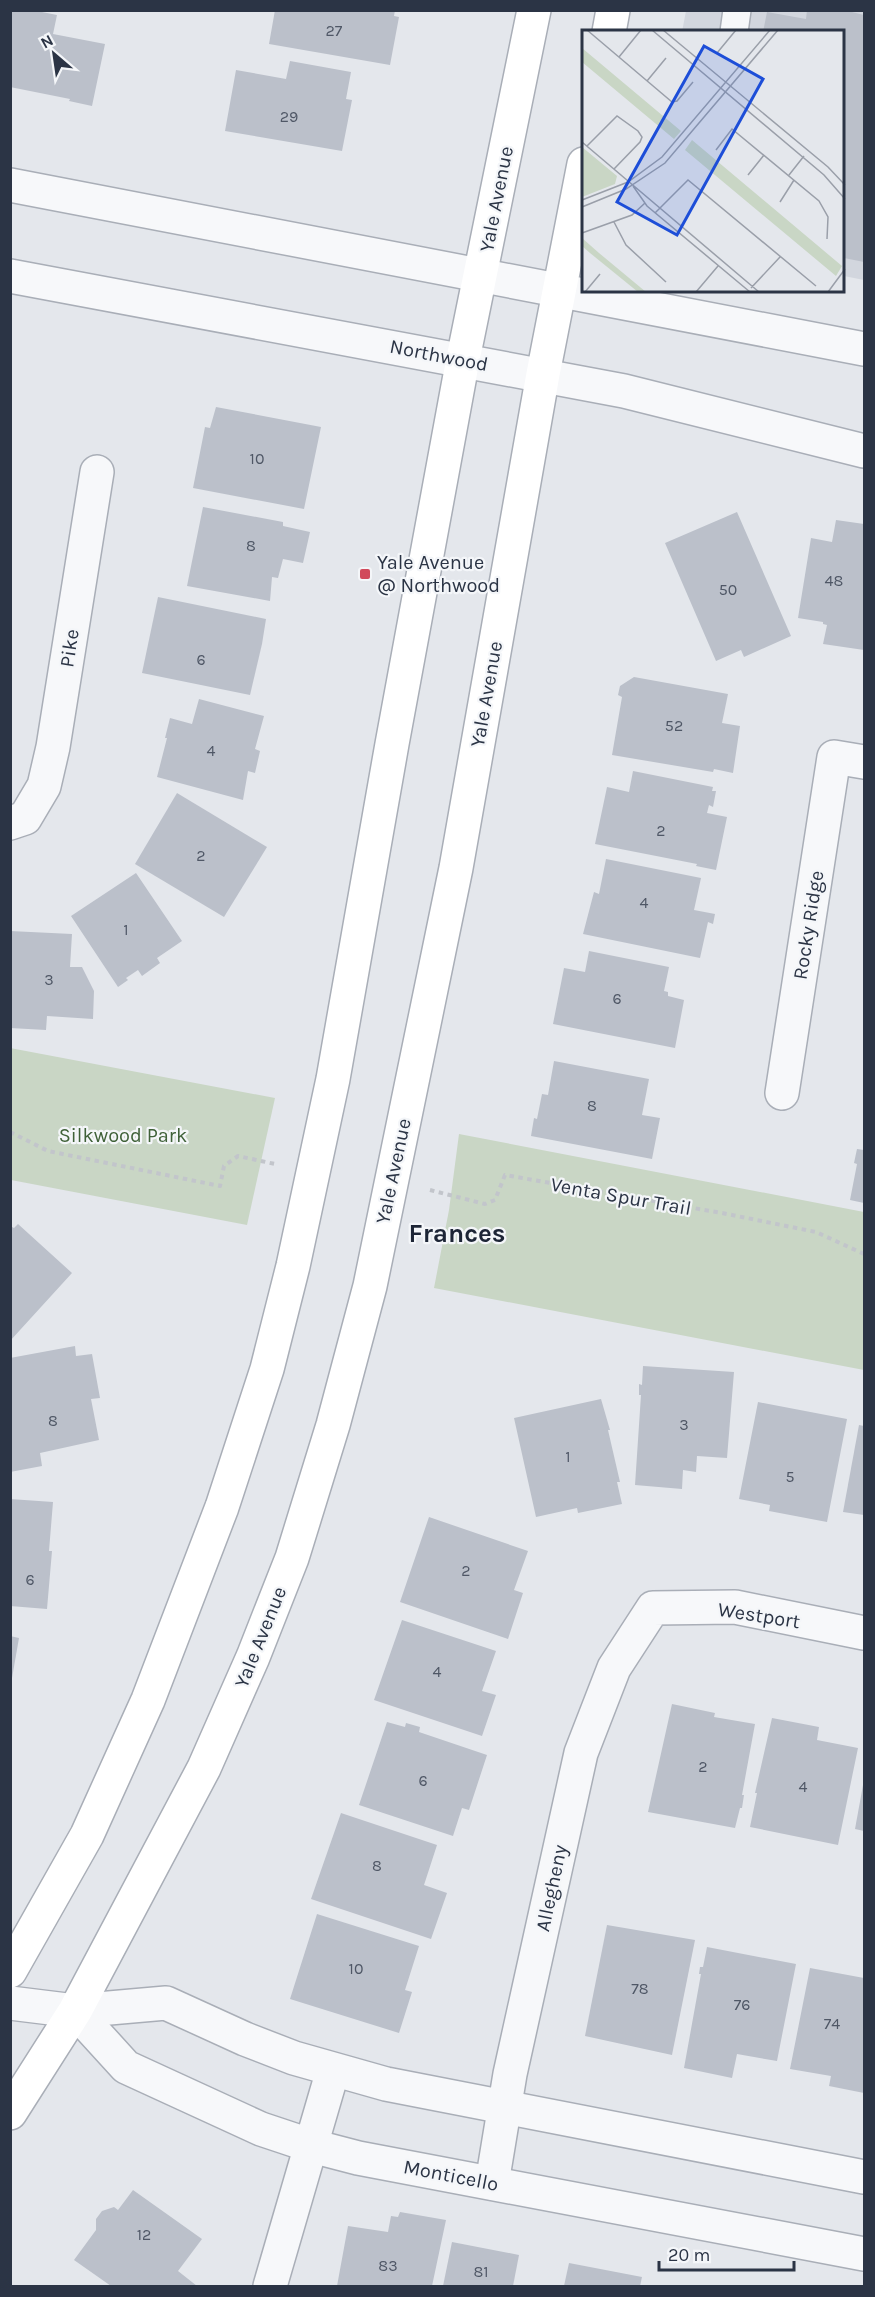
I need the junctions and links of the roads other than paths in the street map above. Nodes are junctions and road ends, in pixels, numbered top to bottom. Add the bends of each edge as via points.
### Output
1 (534, 10) edge
2 (613, 10) edge
3 (738, 10) edge
4 (609, 30) edge
5 (734, 30) edge
6 (582, 174) edge
7 (10, 185) edge
8 (481, 274) junction
9 (10, 276) edge
10 (559, 290) junction
11 (864, 349) edge
12 (463, 360) junction
13 (543, 374) junction
14 (864, 451) edge
15 (97, 472) dead end
16 (849, 760) edge
17 (18, 820) edge
18 (782, 1093) dead end
19 (653, 1608) joint
20 (864, 1633) edge
21 (10, 1971) edge
22 (10, 2002) edge
23 (75, 2011) junction
24 (333, 2070) junction
25 (504, 2108) junction
26 (10, 2114) edge
27 (312, 2146) junction
28 (864, 2177) edge
29 (492, 2183) junction
30 (864, 2254) edge
31 (270, 2286) edge

1 - 8 main road, Yale Avenue
2 - 4 main road
3 - 5 lane
6 - 10 main road, Yale Avenue
7 - 8 street
8 - 10 street
8 - 12 main road, Yale Avenue
9 - 12 street, Northwood
10 - 11 street
10 - 13 main road, Yale Avenue
12 - 13 street, Northwood
12 - 21 main road, Yale Avenue via 333,1079 267,1369 222,1507 148,1700 87,1835
13 - 14 street, Northwood
13 - 23 main road, Yale Avenue via 456,868 370,1286 333,1425 292,1558 253,1657 204,1768
15 - 17 street, Pike via 53,747 44,786
16 - 18 street, Rocky Ridge
19 - 20 street, Westport via 735,1607
19 - 25 street, Allegheny via 614,1668 581,1753
22 - 23 street
23 - 24 street via 166,2002 245,2039
23 - 26 main road, Yale Avenue
23 - 27 street, Monticello via 126,2067 261,2129
24 - 25 street
24 - 27 street
25 - 28 street
25 - 29 street, Allegheny
27 - 29 street, Monticello
27 - 31 street
29 - 30 street, Monticello

